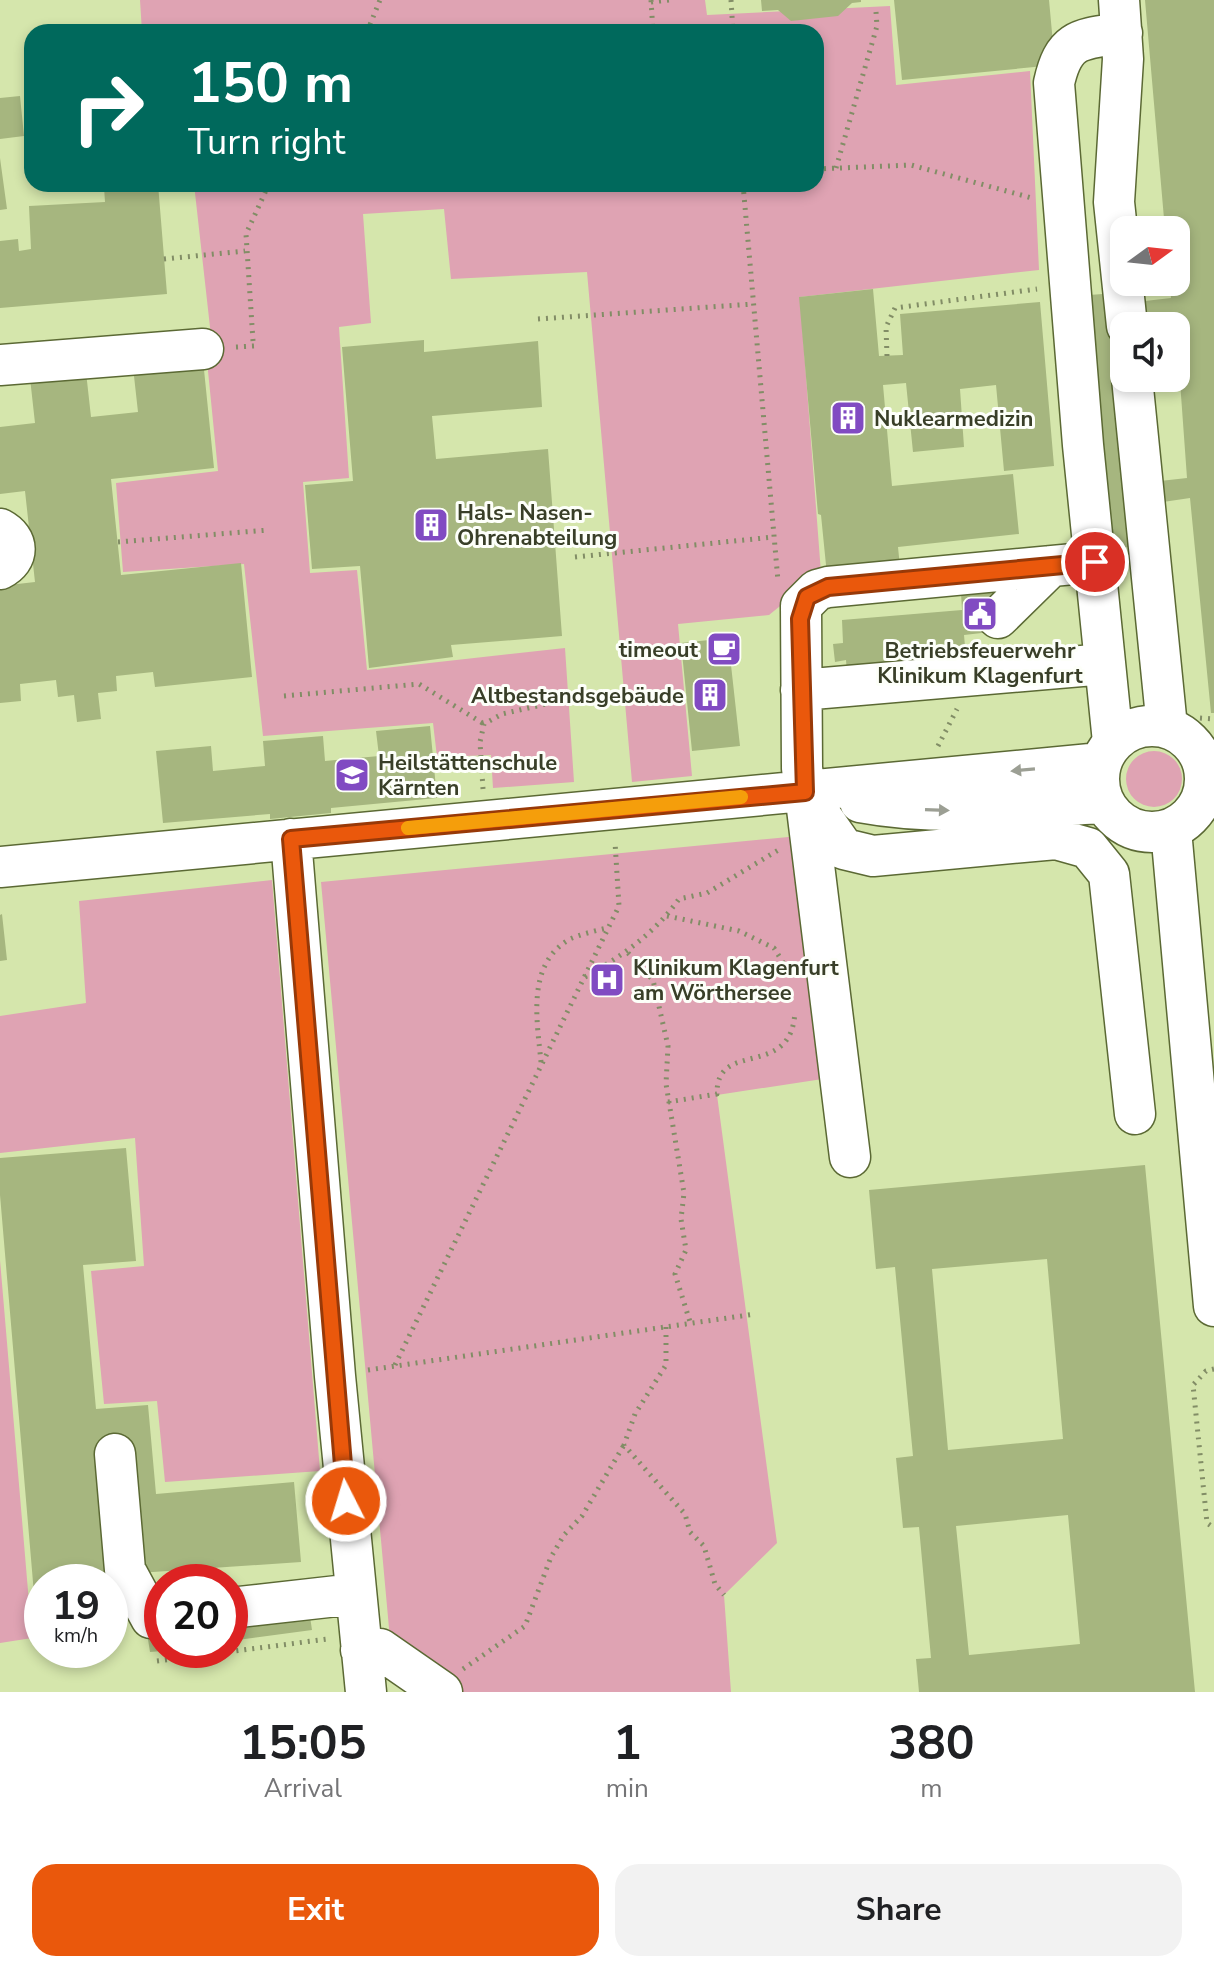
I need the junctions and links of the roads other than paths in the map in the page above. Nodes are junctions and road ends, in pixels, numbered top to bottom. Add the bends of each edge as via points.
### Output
1 (1120, 16) edge
2 (1065, 202) junction
3 (1114, 202) junction
4 (1126, 312) edge
5 (203, 349) dead end
6 (0, 365) edge
7 (1134, 392) edge
8 (0, 529) edge
9 (1095, 562) junction
10 (1051, 566) junction
11 (0, 569) edge
12 (998, 618) dead end
13 (1105, 664) junction
14 (801, 690) junction
15 (1190, 734) edge
16 (1107, 752) junction
17 (1210, 777) edge
18 (805, 792) junction
19 (1104, 803) junction
20 (1191, 822) edge
21 (291, 839) junction
22 (0, 867) edge
23 (1135, 1114) dead end
24 (850, 1157) dead end
25 (1214, 1306) edge
26 (115, 1454) dead end
27 (355, 1594) junction
28 (144, 1605) edge
29 (248, 1606) edge
30 (351, 1644) junction
31 (438, 1689) edge
32 (366, 1692) edge

1 - 2 lane via 1076,40 1059,60 1054,83
1 - 3 lane
2 - 3 lane
2 - 9 lane
3 - 4 lane
5 - 6 lane
7 - 15 lane
8 - 11 lane via 10,535 15,548 11,561
9 - 10 lane
9 - 13 lane
10 - 12 lane
10 - 14 lane via 817,590 801,606
13 - 14 lane
13 - 16 lane
14 - 18 lane
15 - 16 lane via 1148,725 1129,730
15 - 17 lane
16 -> 18 lane
16 - 19 lane via 1098,784
17 - 20 lane
18 -> 19 lane via 892,808 967,811
18 - 21 lane
18 - 23 lane via 844,849 873,856 1056,839 1088,848 1109,874
18 - 24 lane
19 - 20 lane via 1121,823 1143,832
20 - 25 lane
21 - 22 lane
21 - 27 lane
26 - 28 lane via 125,1570
27 - 29 lane
27 - 30 lane
30 - 31 lane via 380,1649
30 - 32 lane

